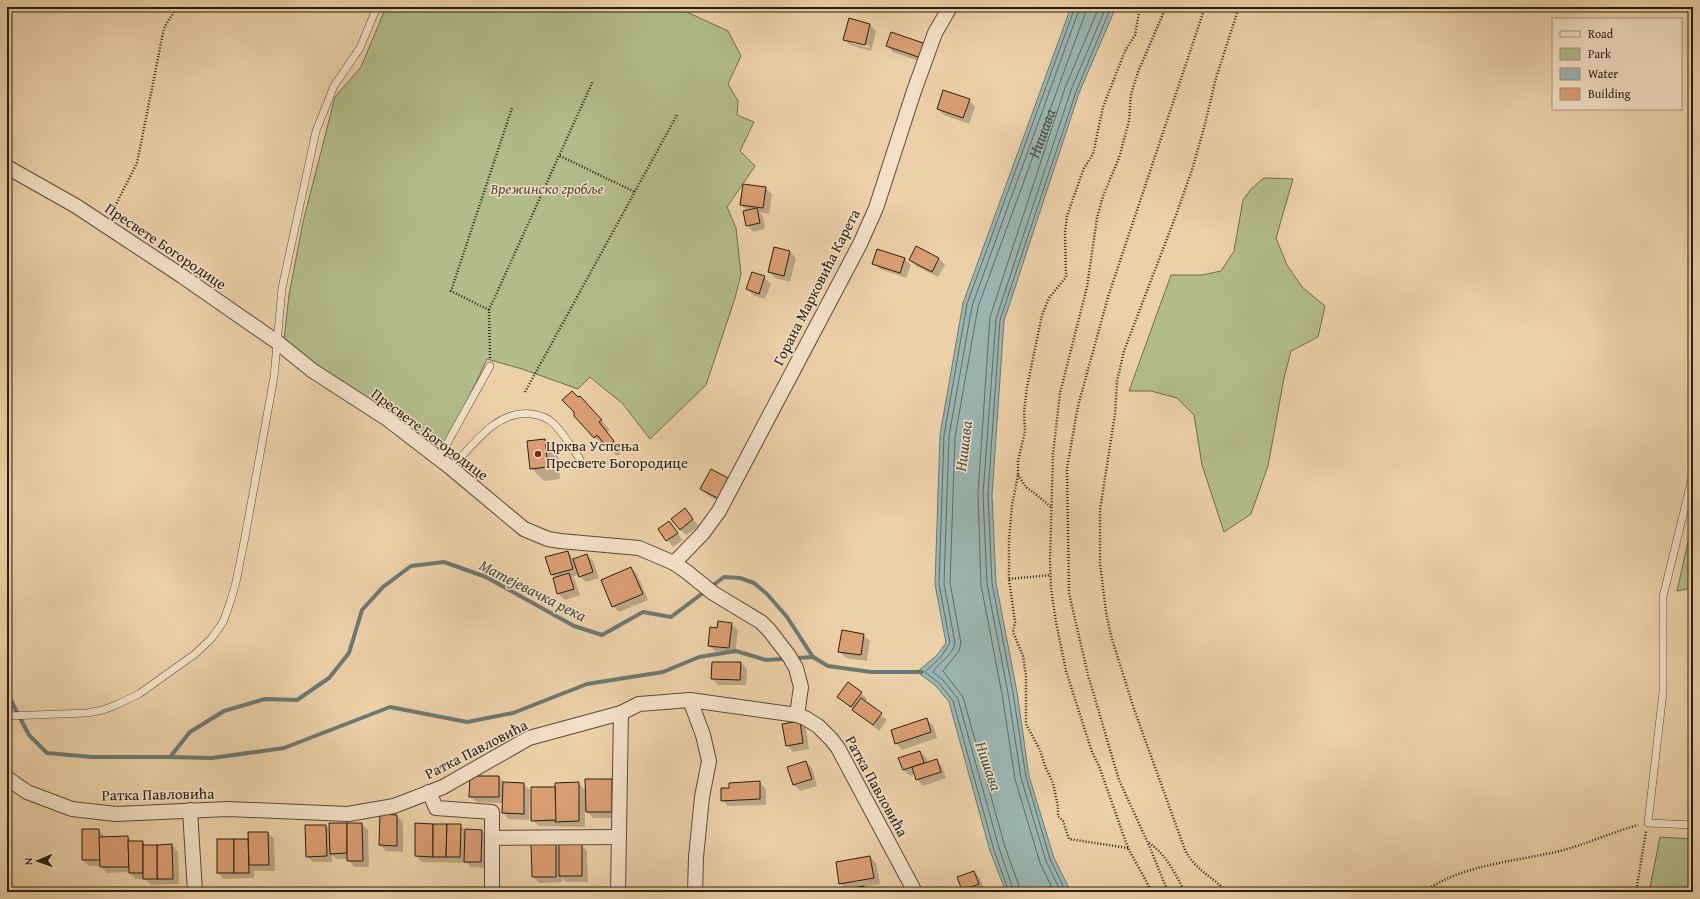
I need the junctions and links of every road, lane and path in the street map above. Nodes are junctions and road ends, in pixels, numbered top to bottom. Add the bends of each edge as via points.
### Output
1 (177, 7) edge
2 (377, 7) edge
3 (950, 7) edge
4 (1140, 7) edge
5 (1166, 7) edge
6 (1205, 7) edge
7 (1238, 7) edge
8 (593, 81) dead end
9 (512, 108) dead end
10 (677, 115) dead end
11 (560, 156) junction
12 (7, 167) edge
13 (635, 192) junction
14 (104, 225) junction
15 (489, 310) junction
16 (277, 342) junction
17 (490, 366) joint
18 (525, 392) dead end
19 (439, 458) junction
20 (580, 459) dead end
21 (451, 468) junction
22 (1018, 474) junction
23 (1693, 474) edge
24 (1051, 508) junction
25 (674, 563) junction
26 (1051, 576) junction
27 (1009, 579) junction
28 (690, 700) junction
29 (621, 713) junction
30 (798, 715) junction
31 (10, 716) edge
32 (7, 778) edge
33 (429, 792) junction
34 (190, 810) junction
35 (1648, 823) junction
36 (1693, 825) edge
37 (619, 837) junction
38 (492, 838) junction
39 (1148, 843) junction
40 (1128, 848) junction
41 (195, 892) edge
42 (492, 892) edge
43 (618, 892) edge
44 (695, 892) edge
45 (915, 892) edge
46 (1152, 892) edge
47 (1168, 892) edge
48 (1185, 892) edge
49 (1227, 892) edge
50 (1424, 892) edge
51 (1636, 892) edge

1 - 14 path via 164,28 137,163
2 - 16 lane via 360,48 334,86 316,131 282,288
3 - 25 street, Горана Марковића Карета via 935,33 876,208 860,244 719,511 703,533
4 - 22 path via 1135,35 1125,51 1103,107 1093,154 1084,168 1068,216 1065,234 1066,277 1049,298 1042,315 1027,387 1025,431 1018,461
5 - 24 path via 1138,72 1131,94 1129,121 1119,158 1097,218 1087,287 1060,394 1052,454
6 - 39 path via 1108,297 1078,406 1067,468 1069,593 1088,675 1119,780
7 - 49 path via 1176,215 1124,351 1117,381 1114,421 1103,484 1099,536 1102,587 1110,630 1147,747 1185,850 1201,872
8 - 11 path
9 - 15 path via 451,291
10 - 13 path
11 - 13 path
11 - 15 path
12 - 14 street, Пресвете Богородице
13 - 18 path
14 - 16 street, Пресвете Богородице
15 - 17 path
16 - 19 street, Пресвете Богородице via 313,371 386,418
16 - 31 lane via 274,377 236,582 227,612 211,640 164,677 139,694 116,705 87,712
17 - 19 lane
19 - 21 street, Пресвете Богородице
20 - 21 lane via 554,424 545,418 523,413 511,415 492,426
21 - 25 street, Пресвете Богородице via 516,523 537,535 560,541 639,548
22 - 24 path via 1026,487
22 - 27 path via 1011,512
23 - 35 lane via 1663,597 1663,692
24 - 26 path
25 - 30 street, Пресвете Богородице via 769,630 790,658 801,683
26 - 27 path
26 - 40 path via 1056,622 1066,671 1092,752
27 - 40 path via 1014,632 1024,656 1026,724 1053,783 1058,816 1063,821 1069,839
28 - 29 street, Ратка Павловића via 639,704
28 - 30 street, Ратка Павловића
28 - 44 street via 703,735 709,761 702,798
29 - 33 street, Ратка Павловића via 529,738 443,787
29 - 37 street
30 - 45 street, Ратка Павловића via 818,726 838,748
32 - 34 street, Ратка Павловића via 27,792 72,809 116,814
33 - 34 street, Ратка Павловића via 394,806 348,814
33 - 38 street via 436,808 492,812
34 - 41 street
35 - 36 lane
35 - 50 path via 1626,828 1582,845 1490,865 1453,877
35 - 51 path
37 - 38 street
37 - 43 street
38 - 42 street
39 - 47 path
39 - 48 path via 1163,855
40 - 46 path

